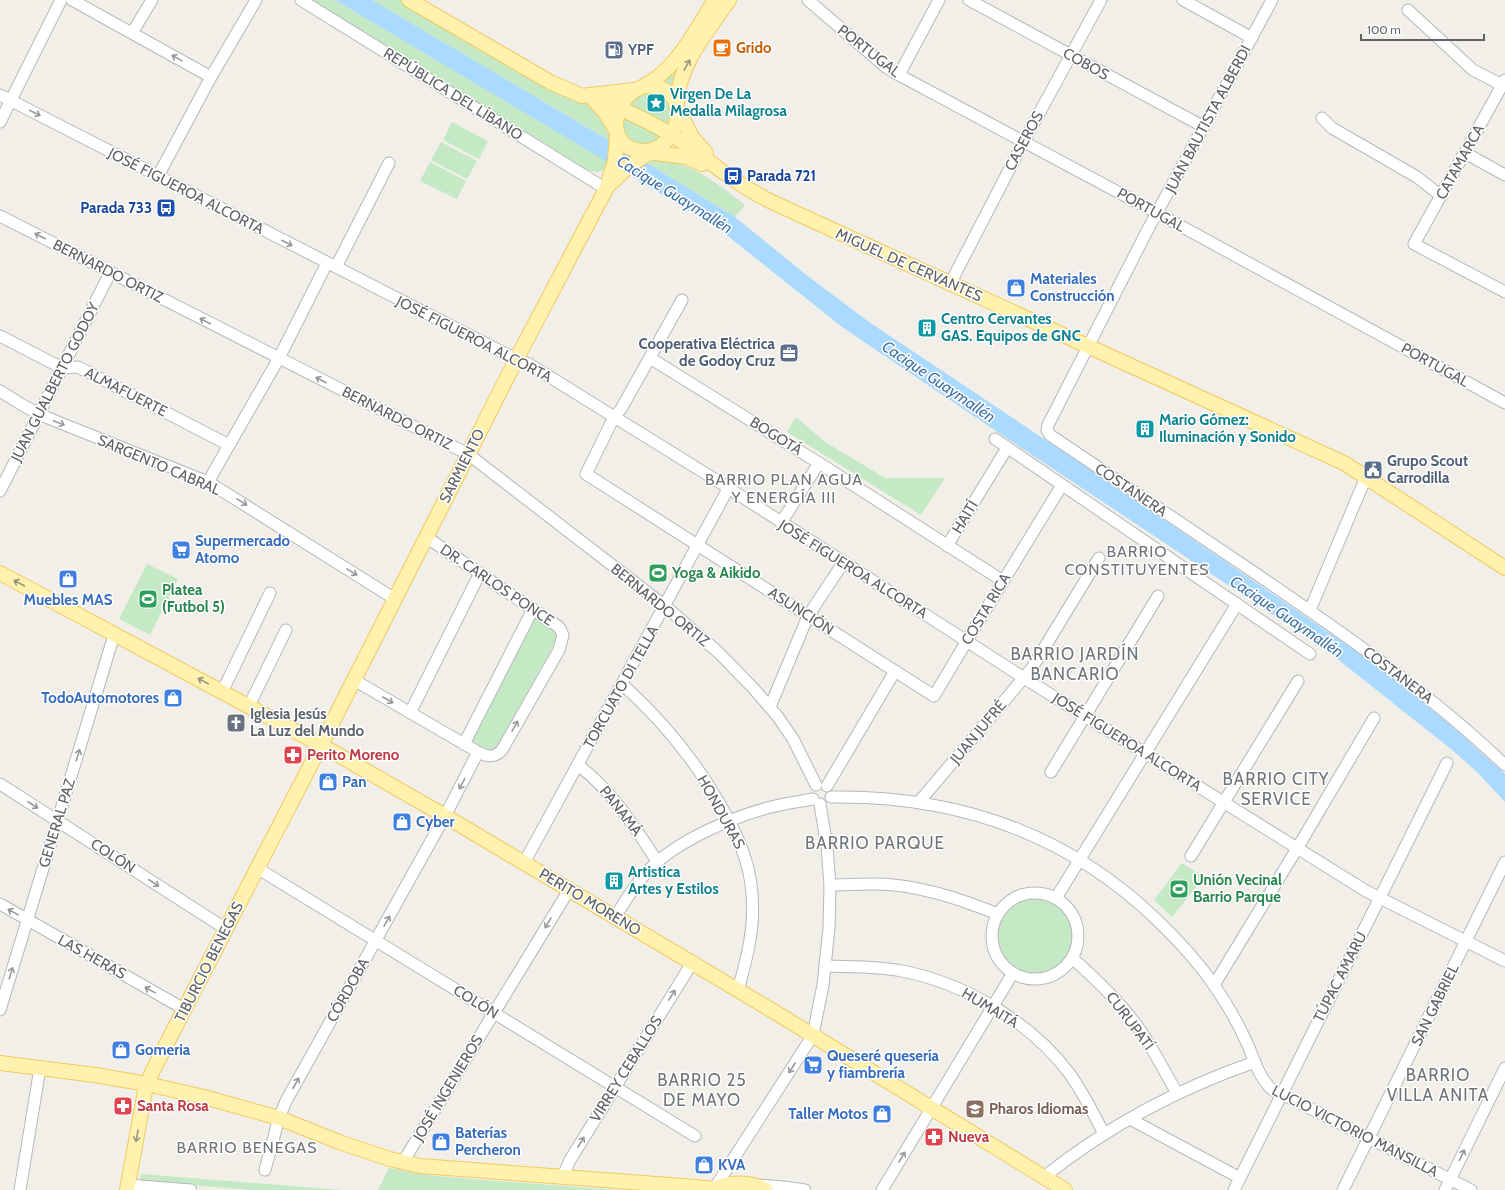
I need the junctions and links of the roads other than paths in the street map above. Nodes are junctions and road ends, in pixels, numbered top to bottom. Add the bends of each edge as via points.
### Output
1 (61, 0) edge
2 (72, 0) edge
3 (152, 0) edge
4 (256, 0) edge
5 (301, 0) edge
6 (409, 0) edge
7 (421, 0) edge
8 (715, 0) edge
9 (729, 0) edge
10 (808, 0) edge
11 (939, 0) edge
12 (969, 0) edge
13 (1101, 0) edge
14 (1183, 0) edge
15 (1272, 0) edge
16 (1408, 10) dead end
17 (132, 33) junction
18 (1252, 38) junction
19 (1071, 55) junction
20 (899, 76) junction
21 (211, 77) junction
22 (1503, 82) edge
23 (638, 88) junction
24 (0, 95) edge
25 (589, 95) junction
26 (10, 100) junction
27 (678, 106) junction
28 (620, 108) junction
29 (1322, 118) dead end
30 (0, 122) edge
31 (1204, 127) junction
32 (671, 135) junction
33 (617, 136) junction
34 (1024, 141) junction
35 (648, 153) junction
36 (1465, 153) junction
37 (389, 163) dead end
38 (619, 168) junction
39 (718, 169) junction
40 (1505, 175) edge
41 (158, 176) junction
42 (606, 189) junction
43 (1441, 196) junction
44 (1157, 213) junction
45 (0, 216) edge
46 (332, 265) junction
47 (110, 273) junction
48 (950, 284) junction
49 (1505, 292) edge
50 (682, 300) dead end
51 (0, 336) edge
52 (1088, 345) junction
53 (279, 358) junction
54 (517, 358) junction
55 (650, 358) junction
56 (62, 368) junction
57 (0, 391) edge
58 (1505, 403) edge
59 (39, 414) junction
60 (614, 417) junction
61 (1047, 430) joint
62 (995, 439) dead end
63 (229, 445) junction
64 (1007, 448) junction
65 (468, 454) junction
66 (820, 463) junction
67 (1366, 477) junction
68 (208, 482) junction
69 (1062, 485) junction
70 (728, 489) junction
71 (0, 491) edge
72 (781, 523) junction
73 (426, 537) junction
74 (698, 545) junction
75 (947, 546) junction
76 (1099, 558) dead end
77 (843, 563) junction
78 (1505, 568) edge
79 (480, 573) junction
80 (1, 577) edge
81 (1003, 581) junction
82 (270, 593) dead end
83 (1158, 596) dead end
84 (395, 599) junction
85 (1237, 604) junction
86 (664, 606) junction
87 (533, 609) junction
88 (1310, 610) junction
89 (808, 616) junction
90 (286, 630) dead end
91 (114, 635) junction
92 (967, 641) junction
93 (1310, 654) dead end
94 (895, 671) junction
95 (1024, 678) junction
96 (354, 680) junction
97 (1298, 681) dead end
98 (622, 684) junction
99 (222, 692) junction
100 (934, 696) joint
101 (249, 706) junction
102 (770, 707) junction
103 (410, 712) junction
104 (1085, 716) junction
105 (1374, 718) dead end
106 (464, 744) junction
107 (321, 745) junction
108 (478, 752) junction
109 (1145, 753) junction
110 (1447, 763) dead end
111 (578, 765) junction
112 (1505, 765) edge
113 (1051, 772) dead end
114 (0, 784) edge
115 (821, 785) junction
116 (831, 798) junction
117 (816, 802) junction
118 (919, 802) junction
119 (1224, 802) junction
120 (445, 816) junction
121 (58, 821) junction
122 (730, 821) junction
123 (1298, 847) junction
124 (1191, 856) dead end
125 (1080, 860) junction
126 (657, 861) junction
127 (1505, 862) edge
128 (524, 863) junction
129 (257, 868) junction
130 (830, 885) junction
131 (569, 890) junction
132 (1056, 898) junction
133 (1380, 898) junction
134 (0, 904) edge
135 (998, 914) junction
136 (615, 917) junction
137 (28, 920) junction
138 (226, 928) junction
139 (376, 941) junction
140 (1466, 942) junction
141 (1072, 958) junction
142 (1505, 961) edge
143 (692, 963) junction
144 (826, 966) junction
145 (1013, 973) junction
146 (1214, 985) junction
147 (738, 990) junction
148 (993, 1006) junction
149 (184, 1009) junction
150 (0, 1010) edge
151 (494, 1013) junction
152 (813, 1035) junction
153 (1255, 1062) junction
154 (0, 1063) edge
155 (40, 1068) junction
156 (1505, 1068) edge
157 (147, 1084) junction
158 (615, 1088) junction
159 (1176, 1093) junction
160 (1282, 1094) junction
161 (932, 1108) junction
162 (279, 1118) junction
163 (1130, 1119) junction
164 (1104, 1134) junction
165 (695, 1136) dead end
166 (1369, 1138) junction
167 (403, 1162) junction
168 (265, 1170) dead end
169 (563, 1176) junction
170 (1044, 1177) junction
171 (1240, 1178) junction
172 (1448, 1185) edge
173 (760, 1187) edge
174 (128, 1188) edge
175 (715, 1189) edge
176 (20, 1190) edge
177 (191, 1190) edge
178 (805, 1190) edge
179 (882, 1190) edge
180 (1066, 1190) edge
181 (1234, 1190) edge
182 (1343, 1190) edge
183 (1471, 1190) edge

1 - 26 street
2 - 17 street
3 - 17 street
4 - 21 street
5 - 42 street, REPÚBLICA DEL LÍBANO
6 - 25 main road, MIGUEL DE CERVANTES via 550,82 582,96
7 - 25 main road, MIGUEL DE CERVANTES
8 - 23 main road via 670,67 655,80
27 -> 9 main road via 678,88 685,69
10 - 20 street, PORTUGAL
11 - 20 street
12 - 19 street, COBOS
13 - 19 street, CASEROS
14 - 18 street
15 - 18 street, JUAN BAUTISTA ALBERDI
16 - 22 street via 1473,70
21 -> 17 street
18 - 31 street, JUAN BAUTISTA ALBERDI
19 - 31 street, COBOS
19 - 34 street, CASEROS
20 - 34 street, PORTUGAL
21 - 41 street
22 - 36 street, CATAMARCA
23 - 25 main road, MIGUEL DE CERVANTES
23 - 27 main road via 660,88 669,93
23 - 28 main road
24 - 26 street, JOSÉ FIGUEROA ALCORTA
25 - 28 main road, MIGUEL DE CERVANTES
25 - 33 main road, MIGUEL DE CERVANTES via 604,111
26 - 30 street
26 -> 41 street, JOSÉ FIGUEROA ALCORTA
27 - 32 main road via 676,123
27 - 39 main road, MIGUEL DE CERVANTES via 692,137 716,163
28 - 32 main road, MIGUEL DE CERVANTES
28 - 33 main road, SARMIENTO
29 - 43 street via 1332,128 1417,177
31 - 44 street, JUAN BAUTISTA ALBERDI
32 - 35 main road via 663,144
32 - 39 main road, MIGUEL DE CERVANTES
33 - 35 main road, MIGUEL DE CERVANTES via 626,144
33 - 38 main road, SARMIENTO
34 - 44 street, PORTUGAL
34 - 48 street, CASEROS
35 - 38 main road
35 - 39 main road, MIGUEL DE CERVANTES via 686,157
36 - 40 street
36 - 43 street, CATAMARCA
37 - 46 street
38 - 42 main road, SARMIENTO
39 - 48 main road, MIGUEL DE CERVANTES via 760,196
41 -> 46 street, JOSÉ FIGUEROA ALCORTA
42 - 54 main road, SARMIENTO
43 - 49 street, CATAMARCA via 1414,244
44 - 52 street, JUAN BAUTISTA ALBERDI
44 - 58 street, PORTUGAL
47 -> 45 street, BERNARDO ORTIZ
46 - 53 street
46 - 54 street, JOSÉ FIGUEROA ALCORTA
53 -> 47 street, BERNARDO ORTIZ
47 - 56 street, JUAN GUALBERTO GODOY
48 - 52 main road, MIGUEL DE CERVANTES
50 - 55 street
51 - 56 street, ALMAFUERTE
52 - 61 street, JUAN BAUTISTA ALBERDI
52 - 67 main road, MIGUEL DE CERVANTES via 1344,463
53 - 63 street
65 -> 53 street, BERNARDO ORTIZ
54 - 60 street, JOSÉ FIGUEROA ALCORTA
54 - 65 main road, SARMIENTO
55 - 60 street
55 - 66 street, BOGOTÁ
56 - 59 street, JUAN GUALBERTO GODOY
56 - 63 street, ALMAFUERTE via 78,368
57 - 59 street, SARGENTO CABRAL
59 -> 68 street, SARGENTO CABRAL
59 - 71 street, JUAN GUALBERTO GODOY
60 - 70 street, JOSÉ FIGUEROA ALCORTA
60 - 74 street, ASUNCIÓN via 586,474
61 - 88 street, COSTANERA via 1050,435
62 - 64 street
63 - 68 street
64 - 69 street
64 - 75 street, HAITÍ
65 - 73 main road, SARMIENTO
65 - 86 street, BERNARDO ORTIZ
66 - 72 street
66 - 75 street, BOGOTÁ
67 - 78 main road, MIGUEL DE CERVANTES
67 - 88 street
68 -> 84 street, SARGENTO CABRAL
69 - 81 street, COSTA RICA
69 - 85 street
70 - 72 street, JOSÉ FIGUEROA ALCORTA
70 - 74 street, TORCUATO DI TELLA
72 - 77 street, JOSÉ FIGUEROA ALCORTA
73 - 79 street, DR. CARLOS PONCE
73 - 84 main road, SARMIENTO
74 - 86 street, TORCUATO DI TELLA
74 - 89 street, ASUNCIÓN
75 - 81 street, BOGOTÁ
76 - 95 street, JUAN JUFRÉ
77 - 89 street
77 - 92 street, JOSÉ FIGUEROA ALCORTA
79 - 87 street, DR. CARLOS PONCE
79 - 103 street
91 -> 80 main road, PERITO MORENO
81 - 92 street, COSTA RICA
82 - 99 street
83 - 104 street
84 - 96 main road, SARMIENTO
85 - 93 street
85 - 109 street
86 - 98 street, TORCUATO DI TELLA
86 - 102 street, BERNARDO ORTIZ via 719,653
87 - 106 street
108 -> 87 street, DR. CARLOS PONCE via 492,756 502,750 563,640 564,636 559,627
88 - 112 street, COSTANERA via 1430,699
89 - 94 street, ASUNCIÓN
89 - 102 street
90 - 101 street
99 -> 91 main road, PERITO MORENO
121 -> 91 street, GENERAL PAZ
92 - 95 street, JOSÉ FIGUEROA ALCORTA
92 - 100 street, COSTA RICA
94 - 100 street, ASUNCIÓN
94 - 115 street
95 - 104 street, JOSÉ FIGUEROA ALCORTA
95 - 118 street, JUAN JUFRÉ
96 -> 103 street
96 - 107 main road, SARMIENTO
97 - 119 street
98 - 111 street, TORCUATO DI TELLA
98 - 122 street, HONDURAS via 676,739 712,790
99 - 101 main road, PERITO MORENO
101 - 107 main road, PERITO MORENO
102 - 115 street, BERNARDO ORTIZ
103 - 106 street
104 - 109 street, JOSÉ FIGUEROA ALCORTA
104 - 113 street
105 - 123 street
106 - 108 street
107 - 120 main road, PERITO MORENO
107 - 129 main road, TIBURCIO BENEGAS
108 -> 120 street, CÓRDOBA
109 - 119 street, JOSÉ FIGUEROA ALCORTA
109 - 125 street
110 - 133 street, TÚPAC AMARU
111 - 126 street, PANAMÁ via 600,784 622,809
111 - 128 street, TORCUATO DI TELLA
114 -> 121 street, COLÓN
115 - 116 street, BERNARDO ORTIZ via 831,791
115 - 117 street via 812,790 811,796
116 - 117 street via 826,803
116 - 118 street, LUCIO VICTORIO MANSILLA via 876,798
117 - 122 street via 766,808
117 - 130 street via 827,847
118 - 125 street, LUCIO VICTORIO MANSILLA via 1003,823
119 - 123 street, JOSÉ FIGUEROA ALCORTA
119 - 124 street
120 - 128 main road, PERITO MORENO
139 -> 120 street, CÓRDOBA
121 - 137 street, GENERAL PAZ
121 -> 138 street, COLÓN
122 - 126 street
122 - 147 street, HONDURAS via 745,857 753,903 751,941
123 - 133 street, JOSÉ FIGUEROA ALCORTA
123 - 146 street
125 - 132 street
125 - 146 street, LUCIO VICTORIO MANSILLA via 1120,887 1146,910 1182,946
126 - 136 street via 638,882
127 - 140 street, SAN GABRIEL
128 - 131 main road, PERITO MORENO
129 - 138 main road, TIBURCIO BENEGAS
129 - 139 street, COLÓN
130 - 135 street via 870,884 908,887 952,897
130 - 144 street
131 - 136 main road, PERITO MORENO
131 -> 151 street, JOSÉ INGENIEROS
132 - 135 street via 1040,893 1024,894 1013,898
132 - 141 street via 1067,907 1078,932 1077,946
133 - 140 street, JOSÉ FIGUEROA ALCORTA
133 - 160 street, TÚPAC AMARU
137 -> 134 street, LAS HERAS
135 - 145 street via 993,926 992,940 995,953 1002,964
136 - 143 main road, PERITO MORENO
149 -> 137 street, LAS HERAS
150 -> 137 street, GENERAL PAZ
138 - 149 main road, TIBURCIO BENEGAS
139 - 151 street, COLÓN
162 -> 139 street, CÓRDOBA via 286,1101
140 - 142 street, JOSÉ FIGUEROA ALCORTA
140 - 166 street, SAN GABRIEL
141 - 145 street via 1063,969 1052,976 1025,978
141 - 159 street, CURUPATÍ via 1102,984 1132,1019 1153,1050
143 - 147 main road, PERITO MORENO
158 -> 143 street, VIRREY CEBALLOS
144 - 148 street, HUMAITÁ via 887,969 915,974 954,987
144 - 152 street
145 - 148 street
146 - 153 street, LUCIO VICTORIO MANSILLA via 1239,1026
147 - 152 main road, PERITO MORENO
148 - 161 street
148 - 164 street, HUMAITÁ via 1052,1052 1070,1073
149 - 157 main road, TIBURCIO BENEGAS
151 - 158 street, COLÓN
151 - 167 street, JOSÉ INGENIEROS
152 - 161 main road, PERITO MORENO
152 -> 175 street
153 - 159 street
153 - 160 street, LUCIO VICTORIO MANSILLA via 1267,1085
154 - 155 main road
155 - 157 main road
155 - 176 street
172 -> 156 street
157 - 162 main road
157 -> 174 main road, TIBURCIO BENEGAS
158 - 165 street, COLÓN
169 -> 158 street, VIRREY CEBALLOS via 570,1160
159 - 163 street
160 - 166 street, LUCIO VICTORIO MANSILLA
160 - 171 street, TÚPAC AMARU
161 - 170 main road, PERITO MORENO
179 -> 161 street
162 - 167 main road via 339,1142
162 - 168 street, CÓRDOBA
163 - 164 street
163 - 171 street
164 - 170 street
166 - 172 street, LUCIO VICTORIO MANSILLA
166 - 182 street, SAN GABRIEL
167 - 169 main road via 420,1166
169 - 175 main road
170 - 180 main road, PERITO MORENO
171 - 181 street, TÚPAC AMARU
172 - 183 street, LUCIO VICTORIO MANSILLA
173 - 175 main road via 726,1184
173 - 178 street
174 - 177 street

